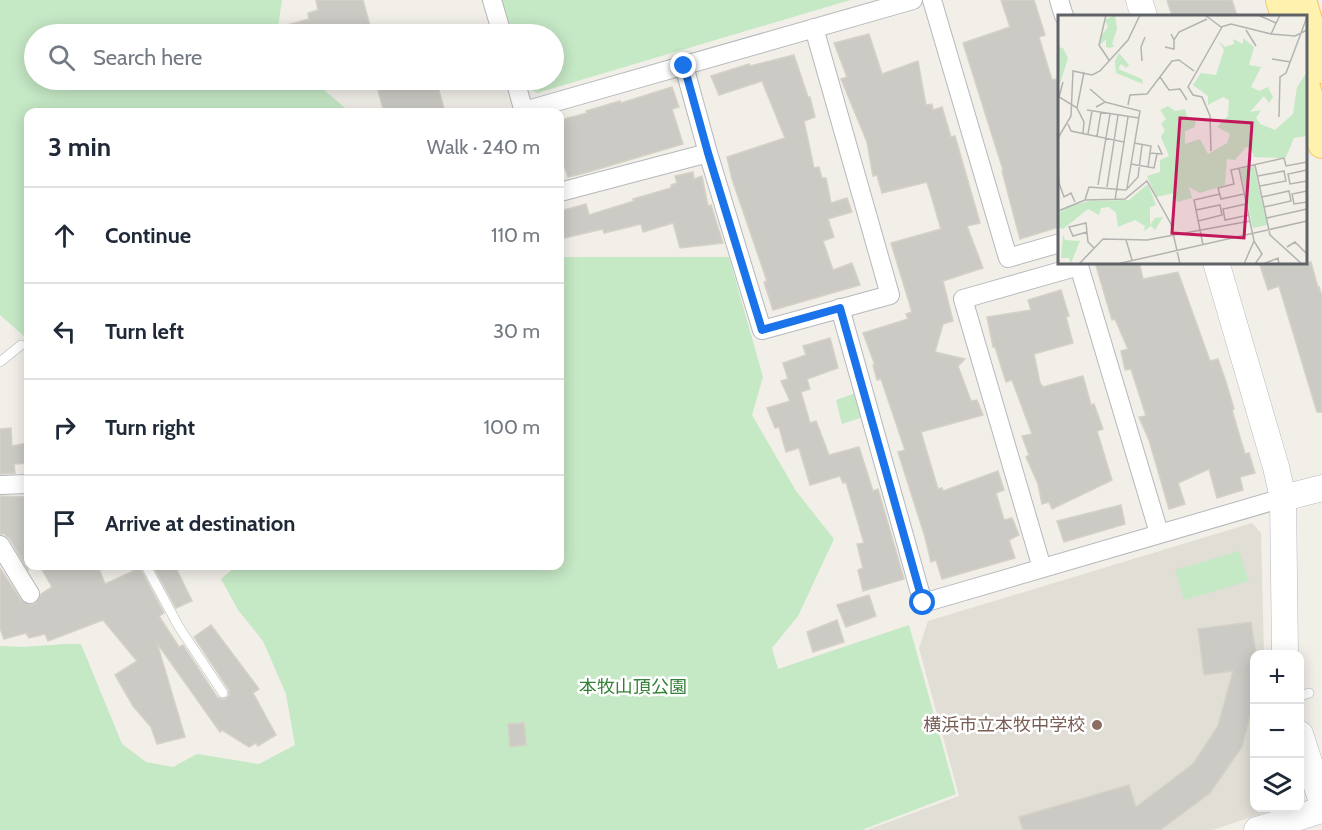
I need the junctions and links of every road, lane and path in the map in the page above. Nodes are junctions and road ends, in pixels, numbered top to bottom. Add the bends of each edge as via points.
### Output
1 (492, 0) edge
2 (913, 0) edge
3 (932, 0) edge
4 (1059, 0) edge
5 (1139, 0) edge
6 (1280, 0) edge
7 (1302, 0) edge
8 (1064, 15) edge
9 (1144, 15) edge
10 (1285, 15) edge
11 (1306, 15) edge
12 (1307, 17) edge
13 (499, 24) edge
14 (814, 28) junction
15 (684, 66) junction
16 (1322, 69) edge
17 (518, 90) edge
18 (1307, 94) edge
19 (523, 108) edge
20 (538, 108) edge
21 (1322, 144) edge
22 (708, 153) junction
23 (564, 191) edge
24 (1058, 243) edge
25 (1217, 264) edge
26 (840, 308) junction
27 (21, 345) dead end
28 (0, 362) edge
29 (24, 484) edge
30 (0, 485) edge
31 (1322, 488) edge
32 (1283, 498) junction
33 (1159, 533) junction
34 (0, 545) edge
35 (1042, 568) junction
36 (148, 570) edge
37 (30, 594) dead end
38 (1285, 650) edge
39 (223, 693) dead end
40 (1304, 749) edge
41 (1322, 802) edge
42 (1322, 810) edge
43 (1257, 830) edge

1 - 13 street
2 - 14 street
3 - 24 street via 1008,258
4 - 8 street
5 - 9 street
6 - 10 main road
7 - 11 main road
12 - 16 main road
14 - 15 street
14 - 26 street via 890,295
15 - 20 street
15 - 22 street
17 - 19 street
18 - 21 main road
22 - 23 street
22 - 26 street via 762,330
25 - 32 street
26 - 35 street via 923,603
27 - 28 lane
29 - 30 street
31 - 32 street
32 - 33 street
32 - 38 street
33 - 35 street
33 - 35 street via 1079,266 963,299
34 - 37 street
36 - 39 lane
40 - 41 street
42 - 43 street

